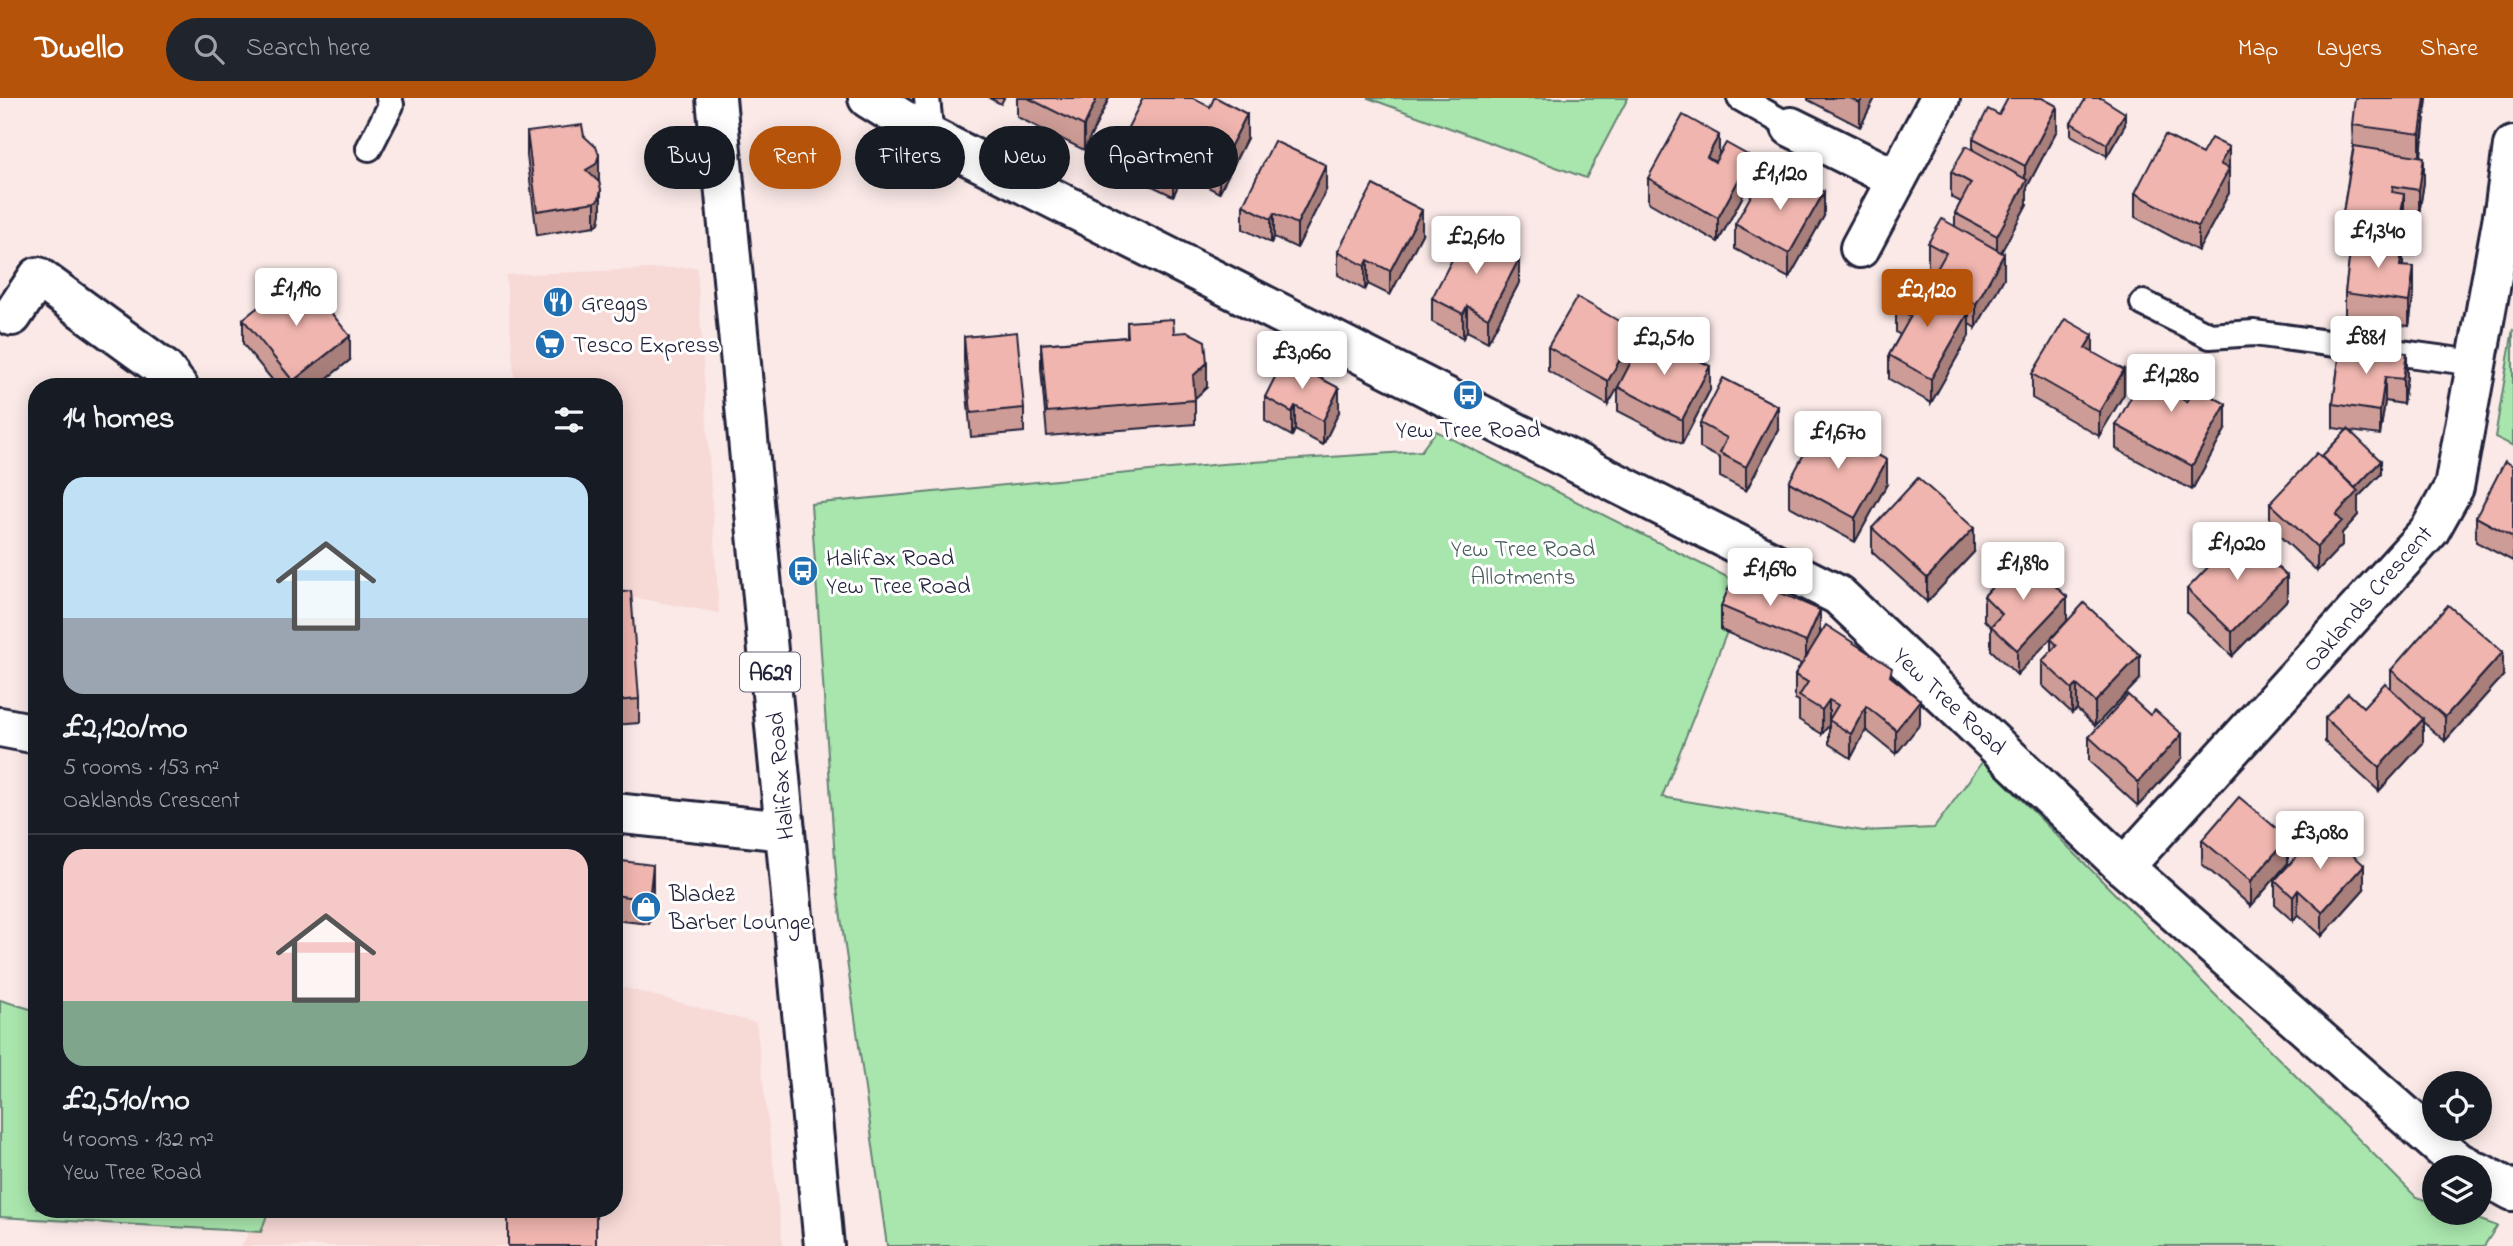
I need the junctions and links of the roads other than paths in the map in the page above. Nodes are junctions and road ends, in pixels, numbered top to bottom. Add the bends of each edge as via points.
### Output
1 (390, 98) edge
2 (716, 98) edge
3 (868, 98) edge
4 (927, 98) edge
5 (1740, 98) edge
6 (1940, 98) edge
7 (913, 126) edge
8 (929, 126) edge
9 (1791, 127) joint
10 (2513, 146) edge
11 (369, 148) dead end
12 (965, 155) edge
13 (1896, 179) junction
14 (1860, 248) dead end
15 (2143, 303) dead end
16 (12, 316) dead end
17 (2475, 363) junction
18 (171, 378) edge
19 (0, 727) edge
20 (28, 732) edge
21 (623, 814) edge
22 (785, 831) junction
23 (2124, 867) junction
24 (2450, 1155) edge
25 (2492, 1180) edge
26 (2513, 1191) edge
27 (824, 1246) edge

1 - 11 lane via 391,105
2 - 22 main road, Halifax Road / A629
3 - 7 main road, Yew Tree Road
4 - 8 lane
5 - 9 lane
6 - 13 main road
9 - 13 main road
10 - 17 main road, Oaklands Crescent
12 - 23 main road, Yew Tree Road via 1838,595
13 - 14 main road
15 - 17 lane via 2210,336 2254,333
16 - 18 main road via 38,277
17 - 23 main road, Oaklands Crescent via 2454,486 2430,530
19 - 20 main road
21 - 22 main road
22 - 27 main road, Halifax Road / A629
23 - 24 main road, Yew Tree Road
25 - 26 main road

